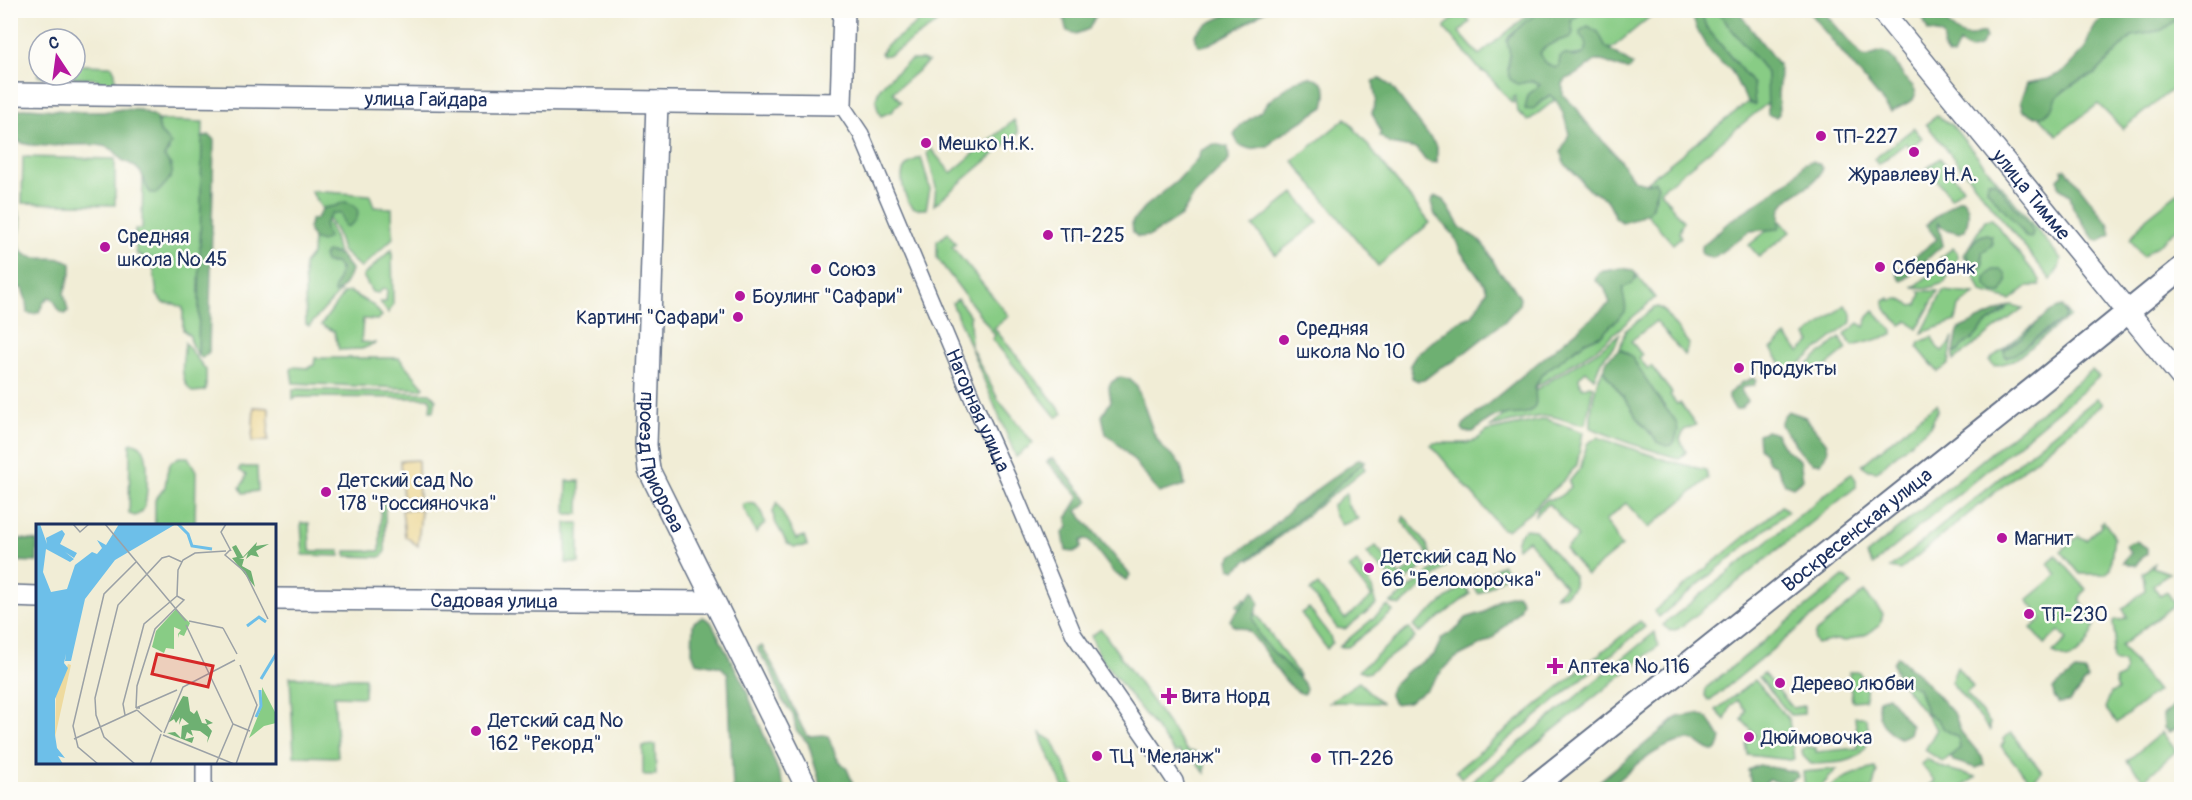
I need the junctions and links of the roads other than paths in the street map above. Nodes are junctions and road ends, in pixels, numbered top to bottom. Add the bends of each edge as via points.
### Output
1 (844, 10) edge
2 (1881, 10) edge
3 (10, 94) edge
4 (657, 102) junction
5 (841, 104) junction
6 (2181, 268) edge
7 (2128, 312) junction
8 (2181, 378) edge
9 (10, 596) edge
10 (36, 597) edge
11 (276, 599) edge
12 (714, 602) junction
13 (204, 764) edge
14 (204, 789) edge
15 (808, 789) edge
16 (1177, 789) edge
17 (1530, 789) edge

1 - 5 street
2 - 7 street, улица Тимме
3 - 4 street, улица Гайдара
4 - 5 street, улица Гайдара
4 - 12 street, проезд Приорова via 646,459
5 - 16 street, Нагорная улица via 861,134 1074,634
6 - 7 main road, Воскресенская улица
7 - 8 street, улица Тимме
7 - 17 main road, Воскресенская улица
9 - 10 street
11 - 12 street, Садовая улица
12 - 15 street, проезд Приорова
13 - 14 street

